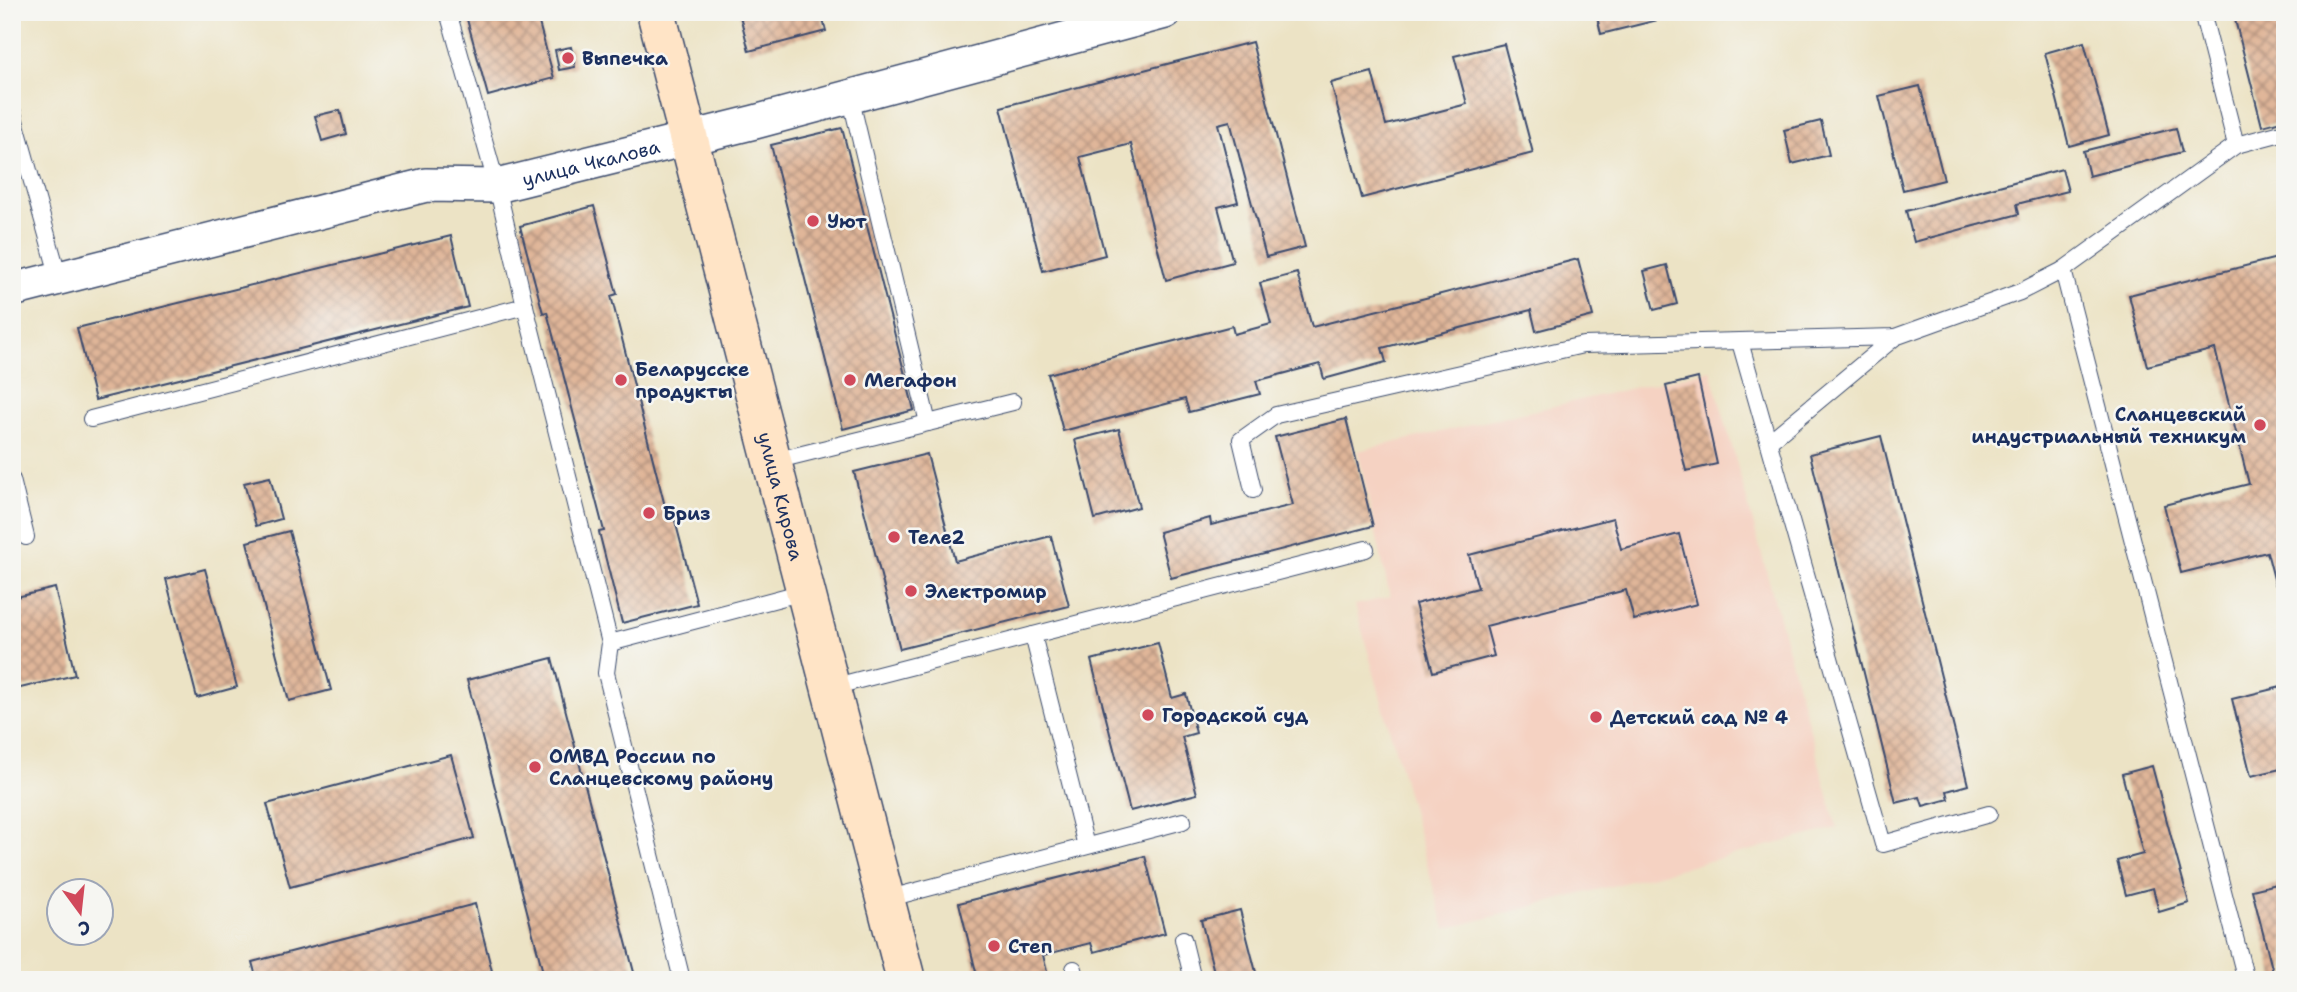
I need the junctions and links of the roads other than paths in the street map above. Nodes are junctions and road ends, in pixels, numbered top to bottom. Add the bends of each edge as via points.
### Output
1 (448, 12) edge
2 (656, 12) edge
3 (1165, 12) edge
4 (2202, 12) edge
5 (850, 96) junction
6 (12, 110) edge
7 (2285, 132) edge
8 (690, 138) junction
9 (2236, 145) junction
10 (498, 186) junction
11 (2063, 270) junction
12 (59, 278) junction
13 (12, 290) edge
14 (525, 306) junction
15 (1895, 337) junction
16 (1740, 342) junction
17 (1013, 402) dead end
18 (91, 419) dead end
19 (928, 423) junction
20 (1770, 441) junction
21 (774, 461) junction
22 (12, 480) edge
23 (1253, 490) dead end
24 (26, 537) dead end
25 (1366, 548) dead end
26 (807, 592) junction
27 (1033, 635) junction
28 (610, 643) junction
29 (832, 687) junction
30 (1989, 814) dead end
31 (1183, 821) dead end
32 (1086, 846) junction
33 (886, 899) junction
34 (1183, 939) dead end
35 (682, 980) edge
36 (906, 980) edge
37 (1193, 980) edge
38 (2246, 980) edge

1 - 10 lane
2 - 8 street, улица Кирова
3 - 5 street, улица Чкалова
4 - 9 lane
5 - 8 street, улица Чкалова
5 - 19 lane
6 - 12 lane
7 - 9 lane
8 - 10 street, улица Чкалова
8 - 21 street, улица Кирова
9 - 11 lane
10 - 12 street, улица Чкалова via 426,185
10 - 14 lane
11 - 15 lane via 2020,292
11 - 38 lane
12 - 13 street, улица Чкалова
14 - 18 lane
14 - 28 lane
15 - 16 lane
15 - 20 lane
16 - 20 lane
16 - 23 lane via 1583,345 1276,415 1241,440
17 - 19 lane
19 - 21 lane
20 - 30 lane via 1883,844
21 - 26 street, улица Кирова
22 - 24 lane
25 - 27 lane
26 - 28 lane
26 - 29 street, улица Кирова
27 - 29 lane
27 - 32 lane
28 - 35 lane via 606,673
29 - 33 street, улица Кирова
31 - 32 lane
32 - 33 lane
33 - 36 street, улица Кирова
34 - 37 lane

